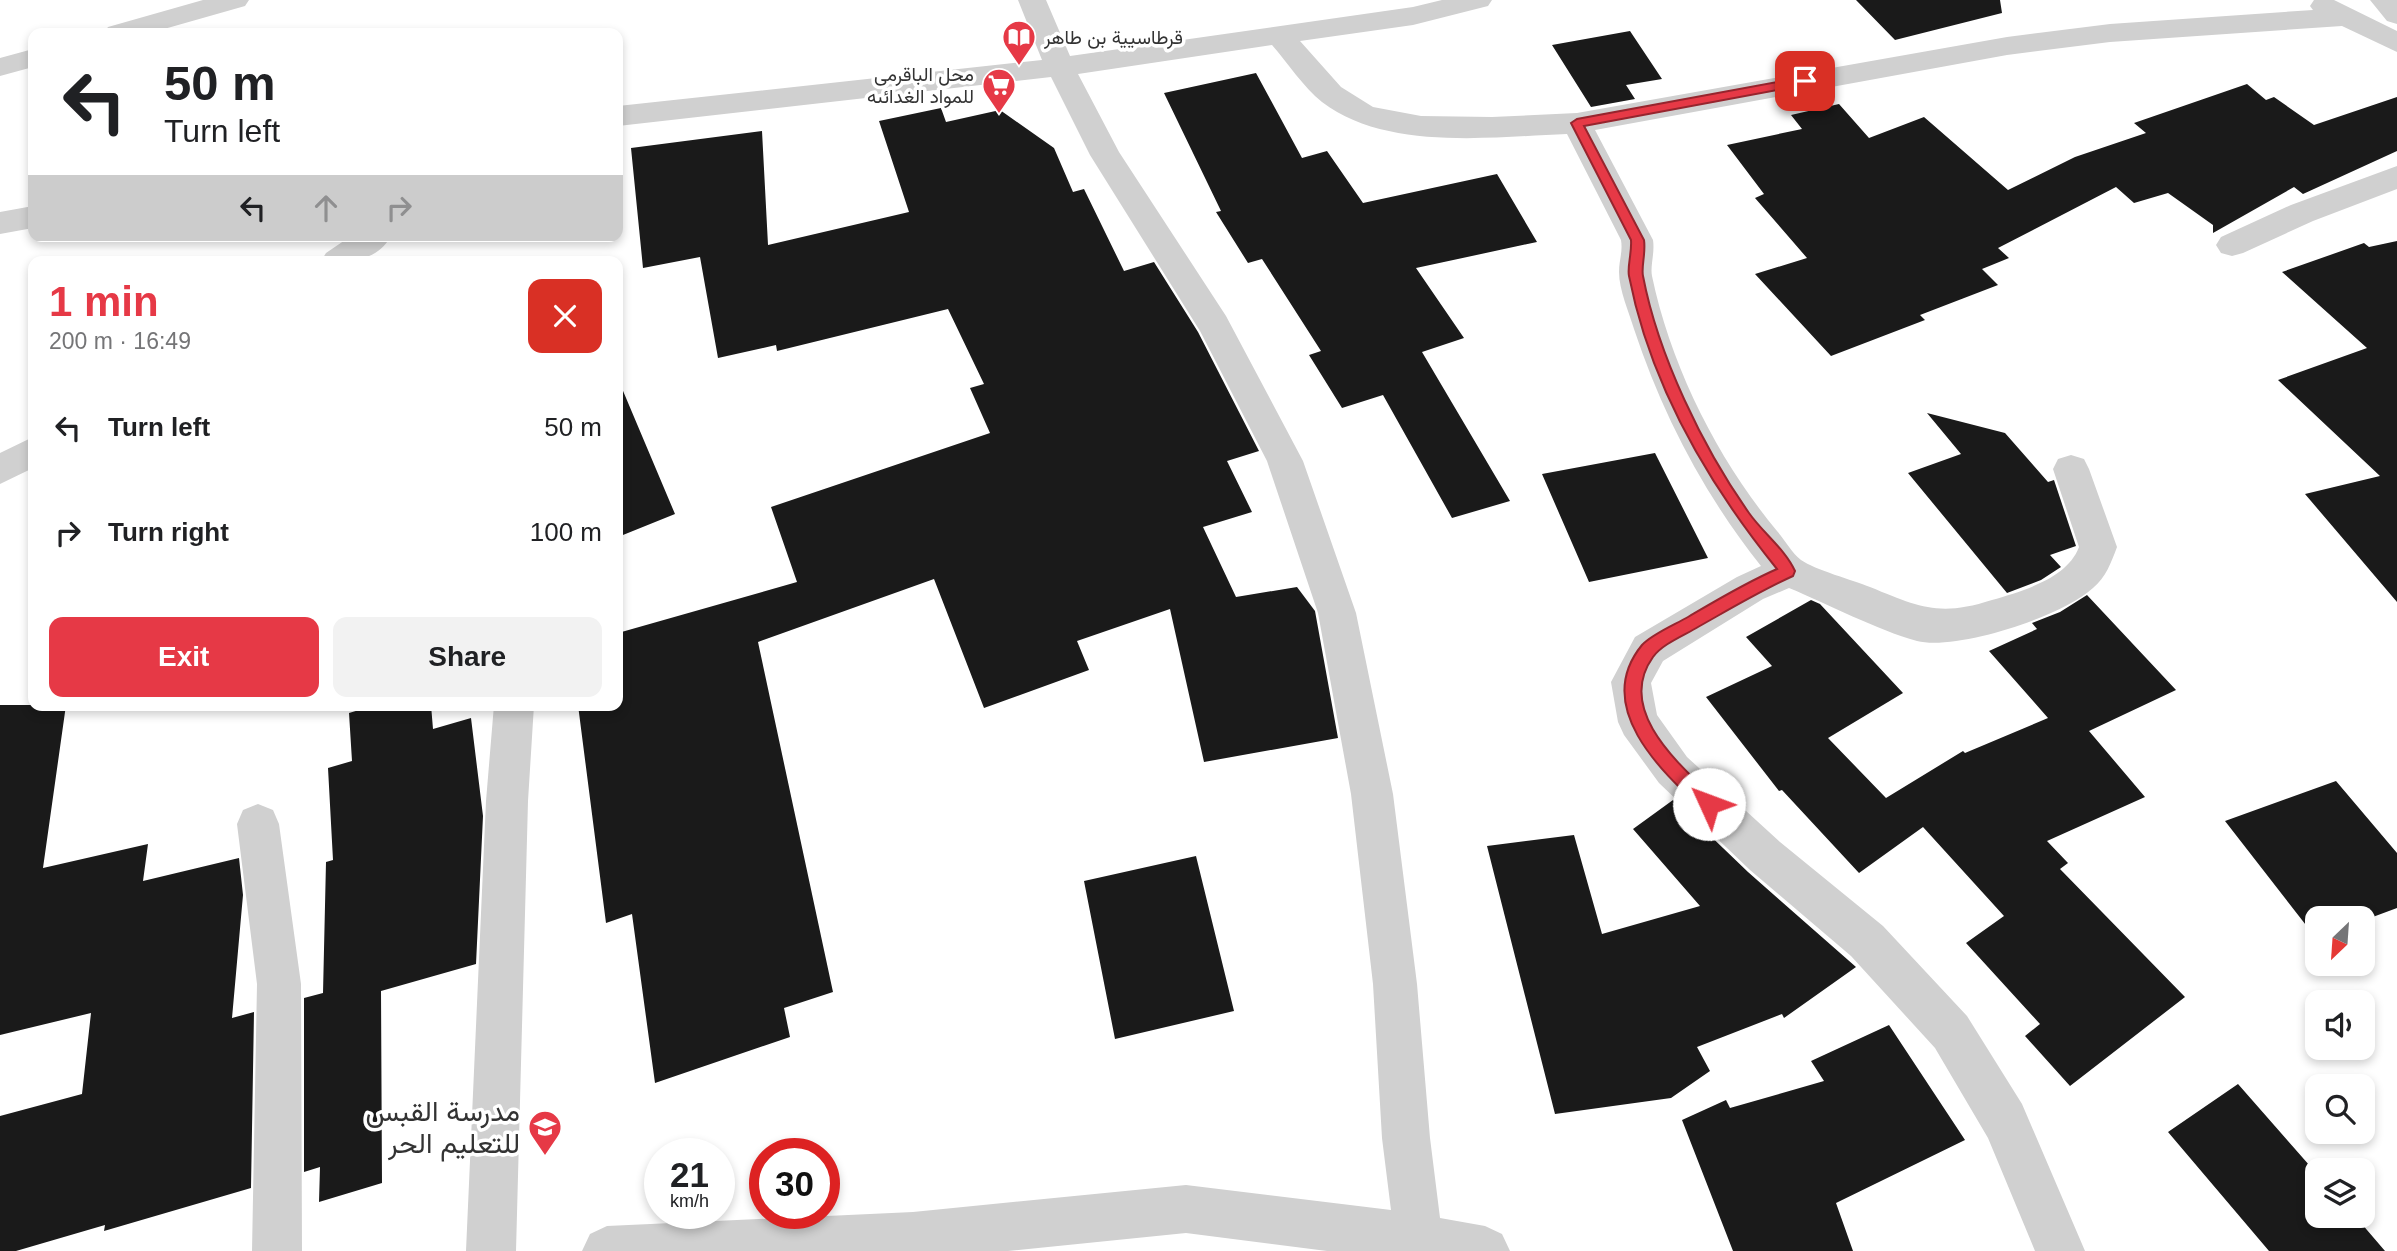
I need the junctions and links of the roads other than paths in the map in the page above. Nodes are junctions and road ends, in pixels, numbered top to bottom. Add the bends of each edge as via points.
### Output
1 (234, 0) edge
2 (1032, 0) edge
3 (1478, 0) edge
4 (2313, 0) edge
5 (2384, 0) edge
6 (2397, 15) edge
7 (2347, 17) junction
8 (136, 28) edge
9 (1279, 36) junction
10 (2397, 43) edge
11 (28, 59) edge
12 (0, 67) edge
13 (1060, 67) junction
14 (623, 115) edge
15 (1577, 123) junction
16 (2397, 177) edge
17 (28, 218) edge
18 (0, 223) edge
19 (366, 242) edge
20 (2232, 244) dead end
21 (345, 256) edge
22 (28, 454) edge
23 (2071, 469) dead end
24 (0, 470) edge
25 (1788, 571) junction
26 (514, 711) edge
27 (258, 824) dead end
28 (1419, 1245) edge
29 (277, 1251) edge
30 (491, 1251) edge
31 (607, 1251) edge
32 (1485, 1251) edge
33 (2060, 1251) edge

1 - 8 street
2 - 13 street
3 - 9 street via 1413,16
4 - 7 street
5 - 6 street
7 - 10 street
7 - 15 street via 2110,33 2007,46
9 - 13 street
9 - 15 street via 1331,94 1363,114 1421,126
11 - 12 street
13 - 14 street
13 - 28 street via 1105,155 1214,325 1285,461 1337,613 1372,794
15 - 25 street via 1637,240 1635,272 1667,377 1744,517
16 - 20 street
17 - 18 street
19 - 21 street
22 - 24 street
23 - 25 street via 2098,547 2091,565 2078,579 2040,601 1966,625 1920,625
25 - 33 street via 1750,588 1649,649 1631,682 1638,722 1672,770 1867,941 1951,1032 2005,1121
26 - 30 street
27 - 29 street via 279,984
28 - 31 street via 1186,1209 913,1236
28 - 32 street

